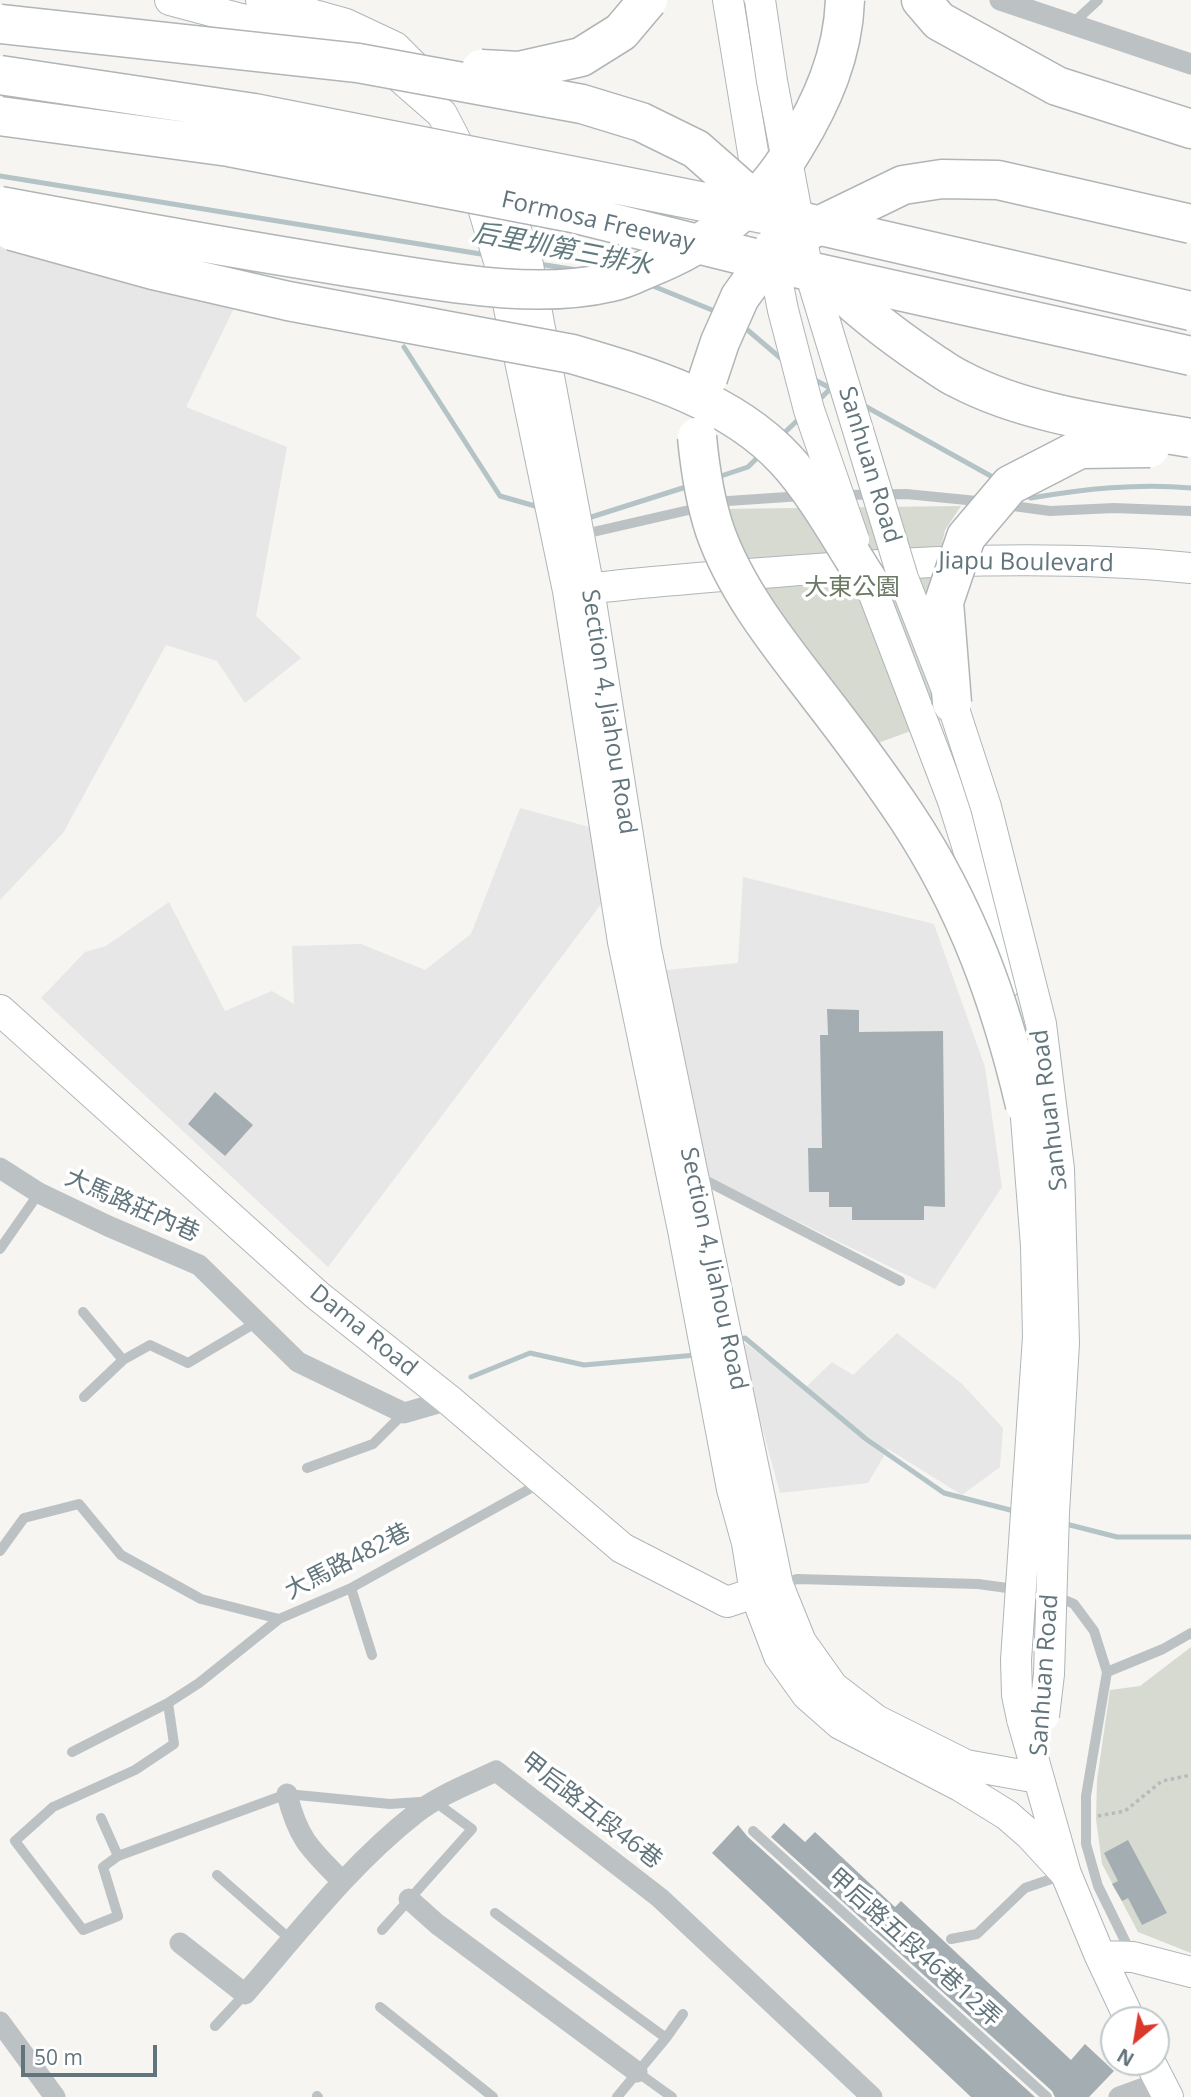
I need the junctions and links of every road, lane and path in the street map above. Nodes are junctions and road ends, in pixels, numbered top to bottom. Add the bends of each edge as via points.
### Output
1 (170, 0) edge
2 (261, 0) edge
3 (648, 0) edge
4 (728, 0) edge
5 (760, 0) edge
6 (845, 0) edge
7 (921, 0) edge
8 (1000, 0) edge
9 (1098, 0) edge
10 (0, 24) edge
11 (1073, 24) junction
12 (358, 63) junction
13 (1191, 64) edge
14 (0, 75) edge
15 (0, 116) edge
16 (1191, 129) edge
17 (0, 206) edge
18 (762, 207) junction
19 (1191, 225) edge
20 (0, 228) edge
21 (805, 256) junction
22 (1191, 311) edge
23 (1191, 356) edge
24 (1191, 438) edge
25 (1191, 450) edge
26 (560, 499) junction
27 (1191, 511) edge
28 (568, 536) junction
29 (1191, 568) edge
30 (870, 584) junction
31 (578, 590) junction
32 (952, 703) junction
33 (0, 1010) edge
34 (1025, 1105) junction
35 (0, 1168) edge
36 (693, 1174) junction
37 (39, 1193) junction
38 (0, 1249) edge
39 (900, 1281) dead end
40 (83, 1312) dead end
41 (257, 1322) junction
42 (123, 1360) junction
43 (83, 1397) dead end
44 (449, 1400) junction
45 (404, 1413) junction
46 (307, 1468) dead end
47 (544, 1480) junction
48 (0, 1551) edge
49 (351, 1588) junction
50 (767, 1589) junction
51 (279, 1619) junction
52 (1191, 1633) edge
53 (372, 1655) dead end
54 (1107, 1672) junction
55 (168, 1703) junction
56 (1033, 1718) junction
57 (72, 1752) dead end
58 (1191, 1775) edge
59 (1038, 1778) junction
60 (960, 1786) junction
61 (287, 1794) junction
62 (435, 1801) junction
63 (101, 1818) dead end
64 (1086, 1818) junction
65 (753, 1831) dead end
66 (118, 1856) junction
67 (1066, 1874) junction
68 (217, 1875) dead end
69 (342, 1881) junction
70 (410, 1899) junction
71 (495, 1913) dead end
72 (382, 1930) dead end
73 (951, 1939) dead end
74 (291, 1940) junction
75 (180, 1943) dead end
76 (1118, 1966) junction
77 (1191, 1972) edge
78 (244, 1994) junction
79 (1127, 2006) edge
80 (380, 2007) dead end
81 (683, 2014) dead end
82 (0, 2022) edge
83 (215, 2025) dead end
84 (666, 2038) junction
85 (637, 2072) junction
86 (1159, 2080) edge
87 (55, 2097) edge
88 (494, 2097) edge
89 (617, 2097) edge
90 (671, 2097) edge
91 (872, 2097) edge
92 (1047, 2097) edge
93 (1119, 2097) edge

1 - 26 street via 322,36 387,66 442,114 473,174
2 - 26 street via 346,24 395,47 461,114 496,175 528,265
3 - 12 highway, bridge via 621,33 581,57 519,71
4 - 18 street, Sanhuan Road, bridge
5 - 21 street, Sanhuan Road, bridge
6 - 17 highway, bridge via 837,56 823,97 783,168 752,204 719,232 674,258 613,282 565,290 463,285
7 - 16 highway via 939,22 1057,86
8 - 11 street
9 - 11 lane
10 - 12 highway, bridge
11 - 13 street
12 - 18 highway, bridge via 582,104 641,122 696,149
14 - 22 highway, Formosa Freeway, bridge via 254,113 604,182 804,222
15 - 23 highway, Formosa Freeway, bridge via 229,148 573,213 782,265
18 - 21 street, bridge
18 - 30 street, Sanhuan Road, bridge via 809,410
19 - 34 highway, bridge via 998,180 942,179 903,186 804,233 761,268 740,297 701,405 697,437 701,473 715,530 736,578 771,633 866,757 950,889 1010,1039
20 - 30 highway, bridge via 275,298 572,354 694,396 746,425 785,459
21 - 24 highway, bridge via 851,302 958,379 1018,403
21 - 32 street, Sanhuan Road, bridge via 903,578
25 - 32 highway, bridge via 1080,449 1010,485 966,537 944,602
26 - 28 street, Section 4, Jiahou Road
27 - 28 lane via 1050,511 906,494 795,496 728,501
28 - 31 street, Section 4, Jiahou Road
29 - 31 street, Jiapu Boulevard via 921,562
30 - 34 street, Sanhuan Road, bridge via 953,801 986,906 1010,1003
31 - 36 street, Section 4, Jiahou Road
31 - 50 street, Section 4, Jiahou Road via 623,942 732,1489 747,1543
32 - 56 street, Sanhuan Road, bridge via 986,807 1041,1024 1059,1169 1064,1343 1049,1674
33 - 44 street, Dama Road via 317,1295
34 - 56 street, Sanhuan Road, bridge via 1038,1337 1016,1660 1017,1695
35 - 37 street, 大馬路莊內巷
36 - 39 lane
36 - 50 street, Section 4, Jiahou Road
37 - 38 lane
37 - 41 street, 大馬路莊內巷 via 199,1265
40 - 42 lane
41 - 42 lane via 188,1363 150,1345
41 - 45 street, 大馬路莊內巷 via 298,1362
42 - 43 lane
44 - 45 street
44 - 47 street, Dama Road
45 - 46 lane via 373,1444
47 - 49 lane, 大馬路482巷
47 - 50 street, Dama Road via 622,1548 727,1602
48 - 51 lane, 大馬路482巷 via 24,1518 79,1504 121,1555 201,1599
49 - 51 lane, 大馬路482巷
49 - 53 lane
50 - 54 lane via 797,1579 978,1584 1051,1594 1074,1604 1094,1631
50 - 59 street, Section 4, Jiahou Road via 833,1687 876,1720 966,1765
50 - 60 street, Section 4, Jiahou Road via 779,1656 807,1695 840,1724
51 - 55 lane
52 - 54 lane
54 - 64 lane
55 - 57 lane
55 - 66 lane via 174,1744 135,1770 53,1807 15,1841 83,1930 118,1916 103,1867
56 - 59 street, Sanhuan Road
58 - 64 path via 1162,1781 1125,1811
59 - 60 street, Section 4, Jiahou Road via 999,1788
59 - 67 street
60 - 67 street, Section 4, Jiahou Road via 1007,1815
61 - 62 lane via 390,1804
61 - 66 lane
61 - 69 street via 293,1821 308,1847
62 - 69 street, 甲后路五段46巷
62 - 70 lane via 472,1829
62 - 91 street, 甲后路五段46巷 via 496,1771 660,1898
63 - 66 lane
64 - 76 lane via 1086,1844
65 - 92 lane, 甲后路五段46巷12弄
67 - 73 lane via 1025,1888 977,1934
67 - 76 street
68 - 74 lane
69 - 74 street, 甲后路五段46巷
70 - 72 lane
70 - 85 street via 436,1924
71 - 84 lane
74 - 78 street, 甲后路五段46巷
75 - 78 street
76 - 77 street
76 - 79 street
78 - 83 lane
80 - 88 lane
81 - 84 lane
82 - 87 street
84 - 85 lane
85 - 89 lane
85 - 90 lane
86 - 93 street

